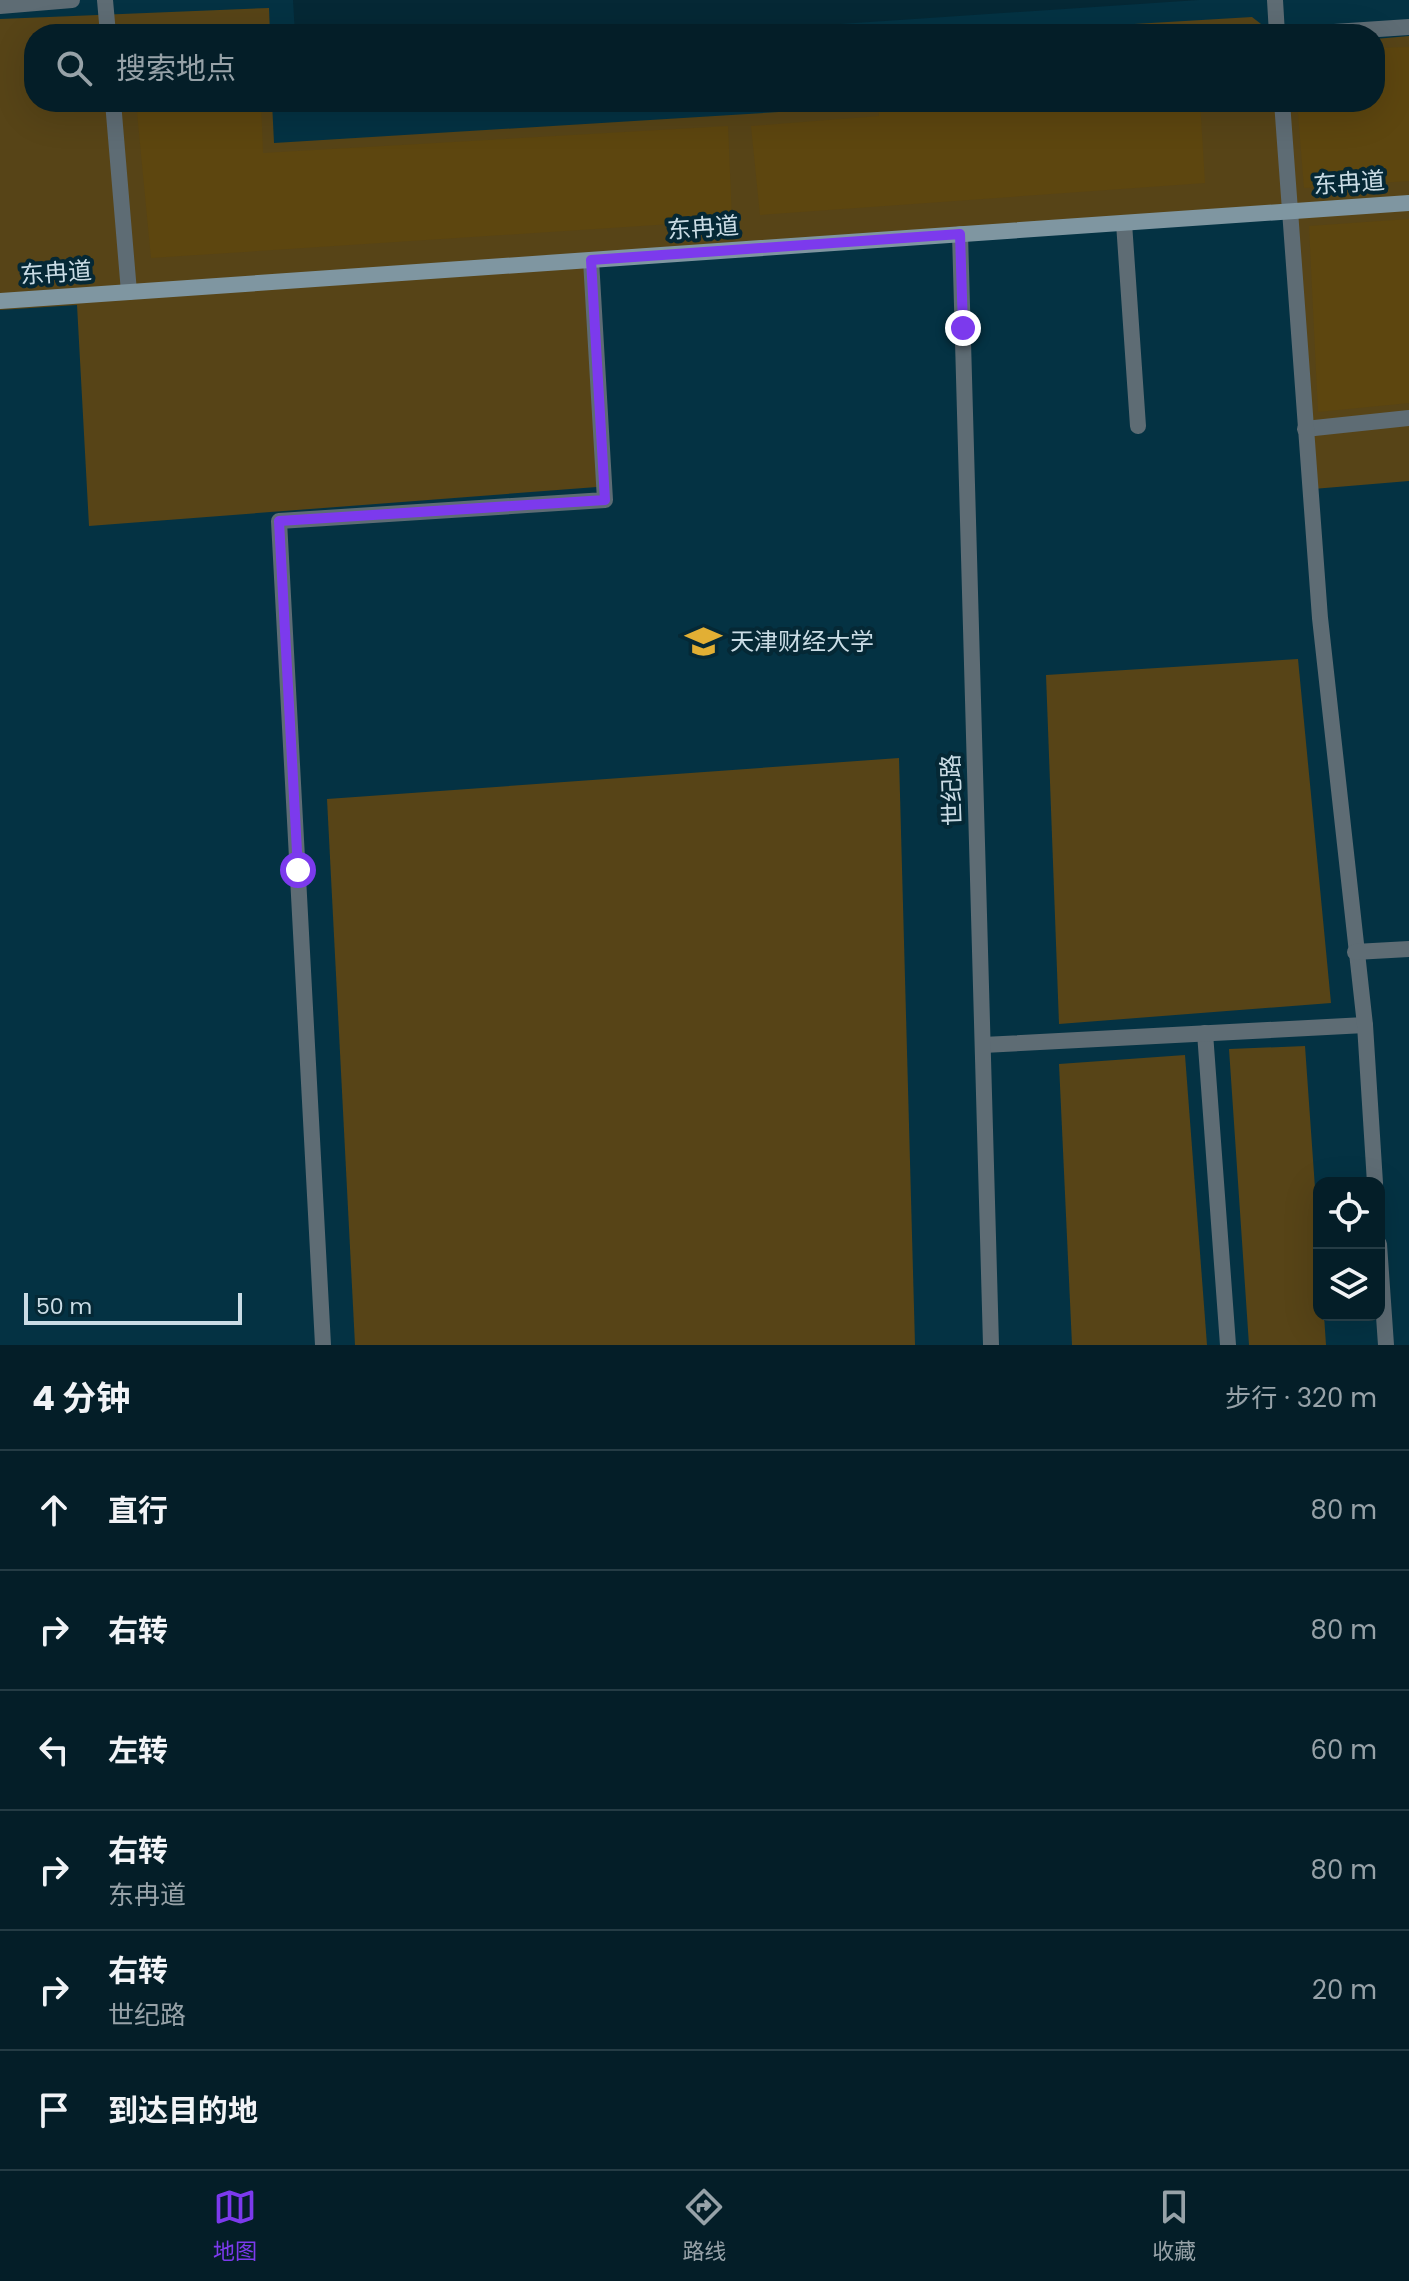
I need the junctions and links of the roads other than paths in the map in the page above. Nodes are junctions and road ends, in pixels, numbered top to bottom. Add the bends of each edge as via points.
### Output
1 (72, 0) edge
2 (105, 0) edge
3 (1275, 0) edge
4 (0, 6) edge
5 (107, 24) edge
6 (1276, 24) edge
7 (1409, 27) edge
8 (1385, 29) edge
9 (114, 112) edge
10 (1283, 112) edge
11 (1409, 203) edge
12 (1288, 211) junction
13 (1124, 223) junction
14 (960, 234) junction
15 (591, 260) junction
16 (129, 292) junction
17 (0, 301) edge
18 (1409, 418) edge
19 (1138, 426) dead end
20 (1305, 429) junction
21 (1409, 949) edge
22 (1355, 952) junction
23 (1365, 1025) junction
24 (1205, 1033) junction
25 (983, 1045) junction
26 (1375, 1177) edge
27 (1379, 1249) edge
28 (323, 1345) edge
29 (991, 1345) edge
30 (1228, 1345) edge
31 (1386, 1345) edge

1 - 4 street
2 - 5 street
3 - 6 street
7 - 8 street
9 - 16 street
10 - 12 street
11 - 12 street, 东冉道
12 - 13 street, 东冉道
12 - 20 street
13 - 14 street, 东冉道
13 - 19 street
14 - 15 street, 东冉道
14 - 25 street, 世纪路
15 - 16 street, 东冉道
15 - 28 street via 605,500 279,521
16 - 17 street, 东冉道
18 - 20 street
20 - 22 street
21 - 22 street
22 - 23 street
23 - 24 street
23 - 26 street
24 - 25 street
24 - 30 street
25 - 29 street, 世纪路
27 - 31 street

